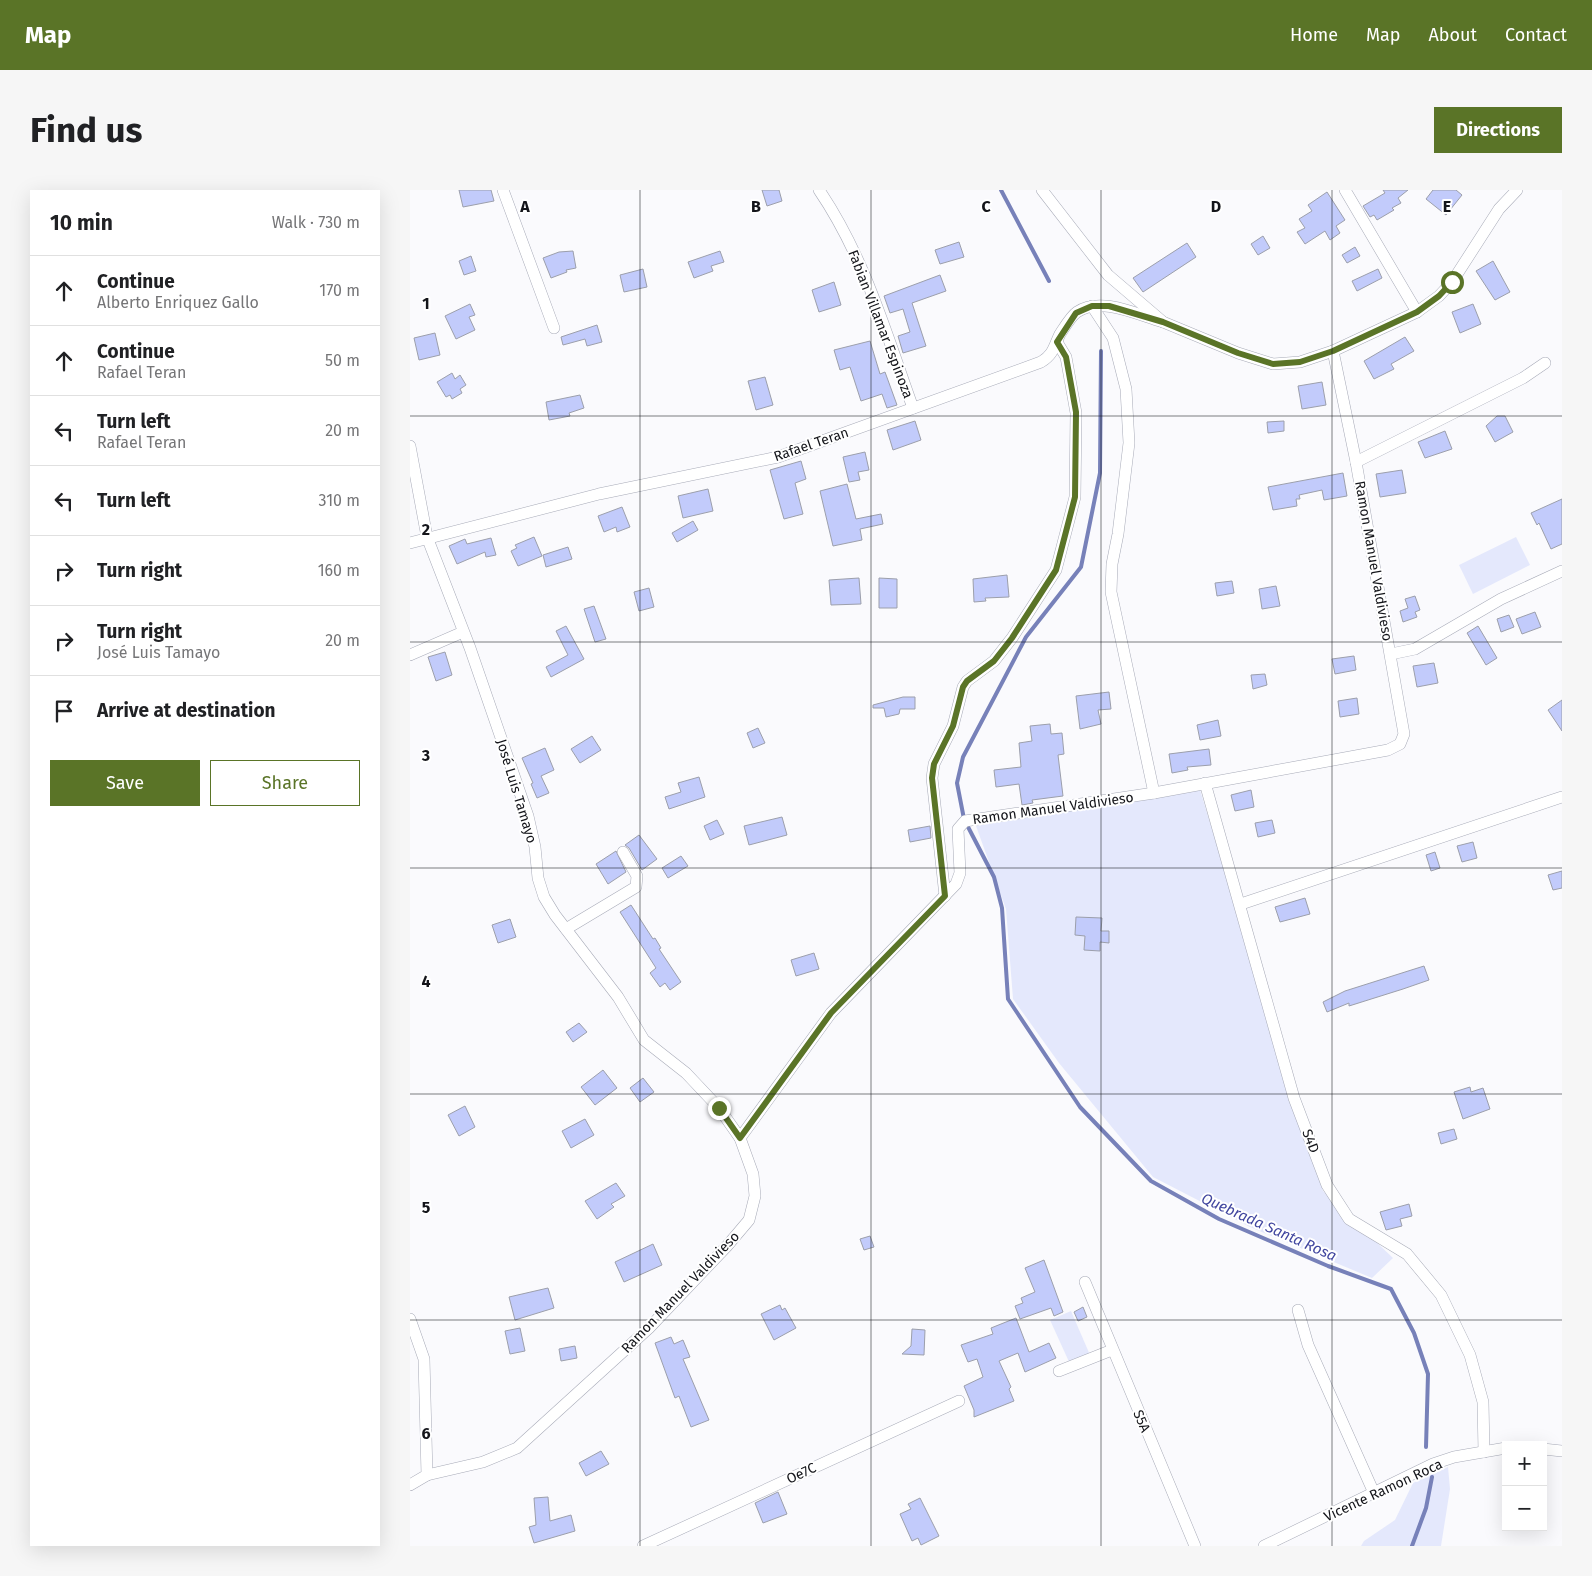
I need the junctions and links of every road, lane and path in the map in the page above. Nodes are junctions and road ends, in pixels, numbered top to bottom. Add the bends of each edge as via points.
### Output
1 (503, 190) edge
2 (819, 190) edge
3 (1042, 190) edge
4 (1345, 190) edge
5 (1517, 190) edge
6 (1092, 306) junction
7 (1417, 312) junction
8 (1163, 322) junction
9 (554, 328) dead end
10 (1057, 342) junction
11 (1333, 351) junction
12 (1545, 363) dead end
13 (913, 408) junction
14 (410, 446) edge
15 (1356, 462) junction
16 (426, 537) junction
17 (410, 543) edge
18 (1562, 571) edge
19 (463, 632) junction
20 (410, 654) edge
21 (1391, 654) junction
22 (1205, 783) junction
23 (1154, 793) junction
24 (1562, 797) edge
25 (623, 852) dead end
26 (945, 896) junction
27 (1241, 904) junction
28 (566, 929) junction
29 (740, 1138) junction
30 (1085, 1282) dead end
31 (1298, 1310) dead end
32 (410, 1319) edge
33 (1112, 1350) junction
34 (1059, 1371) dead end
35 (959, 1401) dead end
36 (1502, 1449) edge
37 (1547, 1449) edge
38 (1562, 1451) edge
39 (1484, 1452) junction
40 (427, 1475) junction
41 (410, 1485) edge
42 (1374, 1493) junction
43 (643, 1546) edge
44 (1195, 1546) edge
45 (1264, 1546) edge

1 - 9 street
2 - 13 street, Fabian Villamar Espinoza via 857,255
3 - 8 street via 1108,275
4 - 7 street
5 - 7 street via 1499,209 1452,282
6 - 8 street via 1109,306
6 - 10 street, Rafael Teran via 1076,313
6 - 23 street via 1113,338 1126,389 1129,443 1111,592
7 - 11 street
8 - 11 street via 1273,364 1300,362
10 - 13 street, Rafael Teran via 1054,350 1041,362
10 - 26 street via 1066,357 1076,412 1075,497 1056,570 994,661 963,687 953,726 934,764 932,778
11 - 15 street, Ramon Manuel Valdivieso
12 - 15 street via 1523,378
13 - 16 street, Rafael Teran via 778,457 599,494
14 - 16 street, José Luis Tamayo
15 - 21 street, Ramon Manuel Valdivieso
16 - 17 street, Rafael Teran
16 - 19 street, José Luis Tamayo
18 - 21 street via 1501,599 1416,649
19 - 20 street
19 - 28 street, José Luis Tamayo via 528,816 544,898
21 - 22 street, Ramon Manuel Valdivieso via 1404,734 1400,744 1388,750
22 - 23 street, Ramon Manuel Valdivieso
22 - 27 street, S4D
23 - 26 street, Ramon Manuel Valdivieso via 965,821 958,829 959,879
24 - 27 street
25 - 28 street via 637,876 636,887
26 - 29 street, Ramon Manuel Valdivieso via 831,1013
27 - 39 street, S4D via 1294,1098 1327,1185 1349,1219 1407,1254 1441,1295 1470,1354 1478,1383 1483,1402
28 - 29 street, José Luis Tamayo via 618,997 644,1040 686,1073 719,1108
29 - 40 street, Ramon Manuel Valdivieso via 753,1174 756,1196 749,1220 727,1246 649,1328 517,1448 483,1462
30 - 33 street, S5A
31 - 42 street via 1308,1345
32 - 40 street via 424,1360
33 - 34 street
33 - 44 street, S5A
35 - 43 street, Oe7C
36 - 39 street, Vicente Ramon Roca
37 - 38 street
39 - 42 street, Vicente Ramon Roca via 1433,1464
40 - 41 street, Ramon Manuel Valdivieso
42 - 45 street, Vicente Ramon Roca

